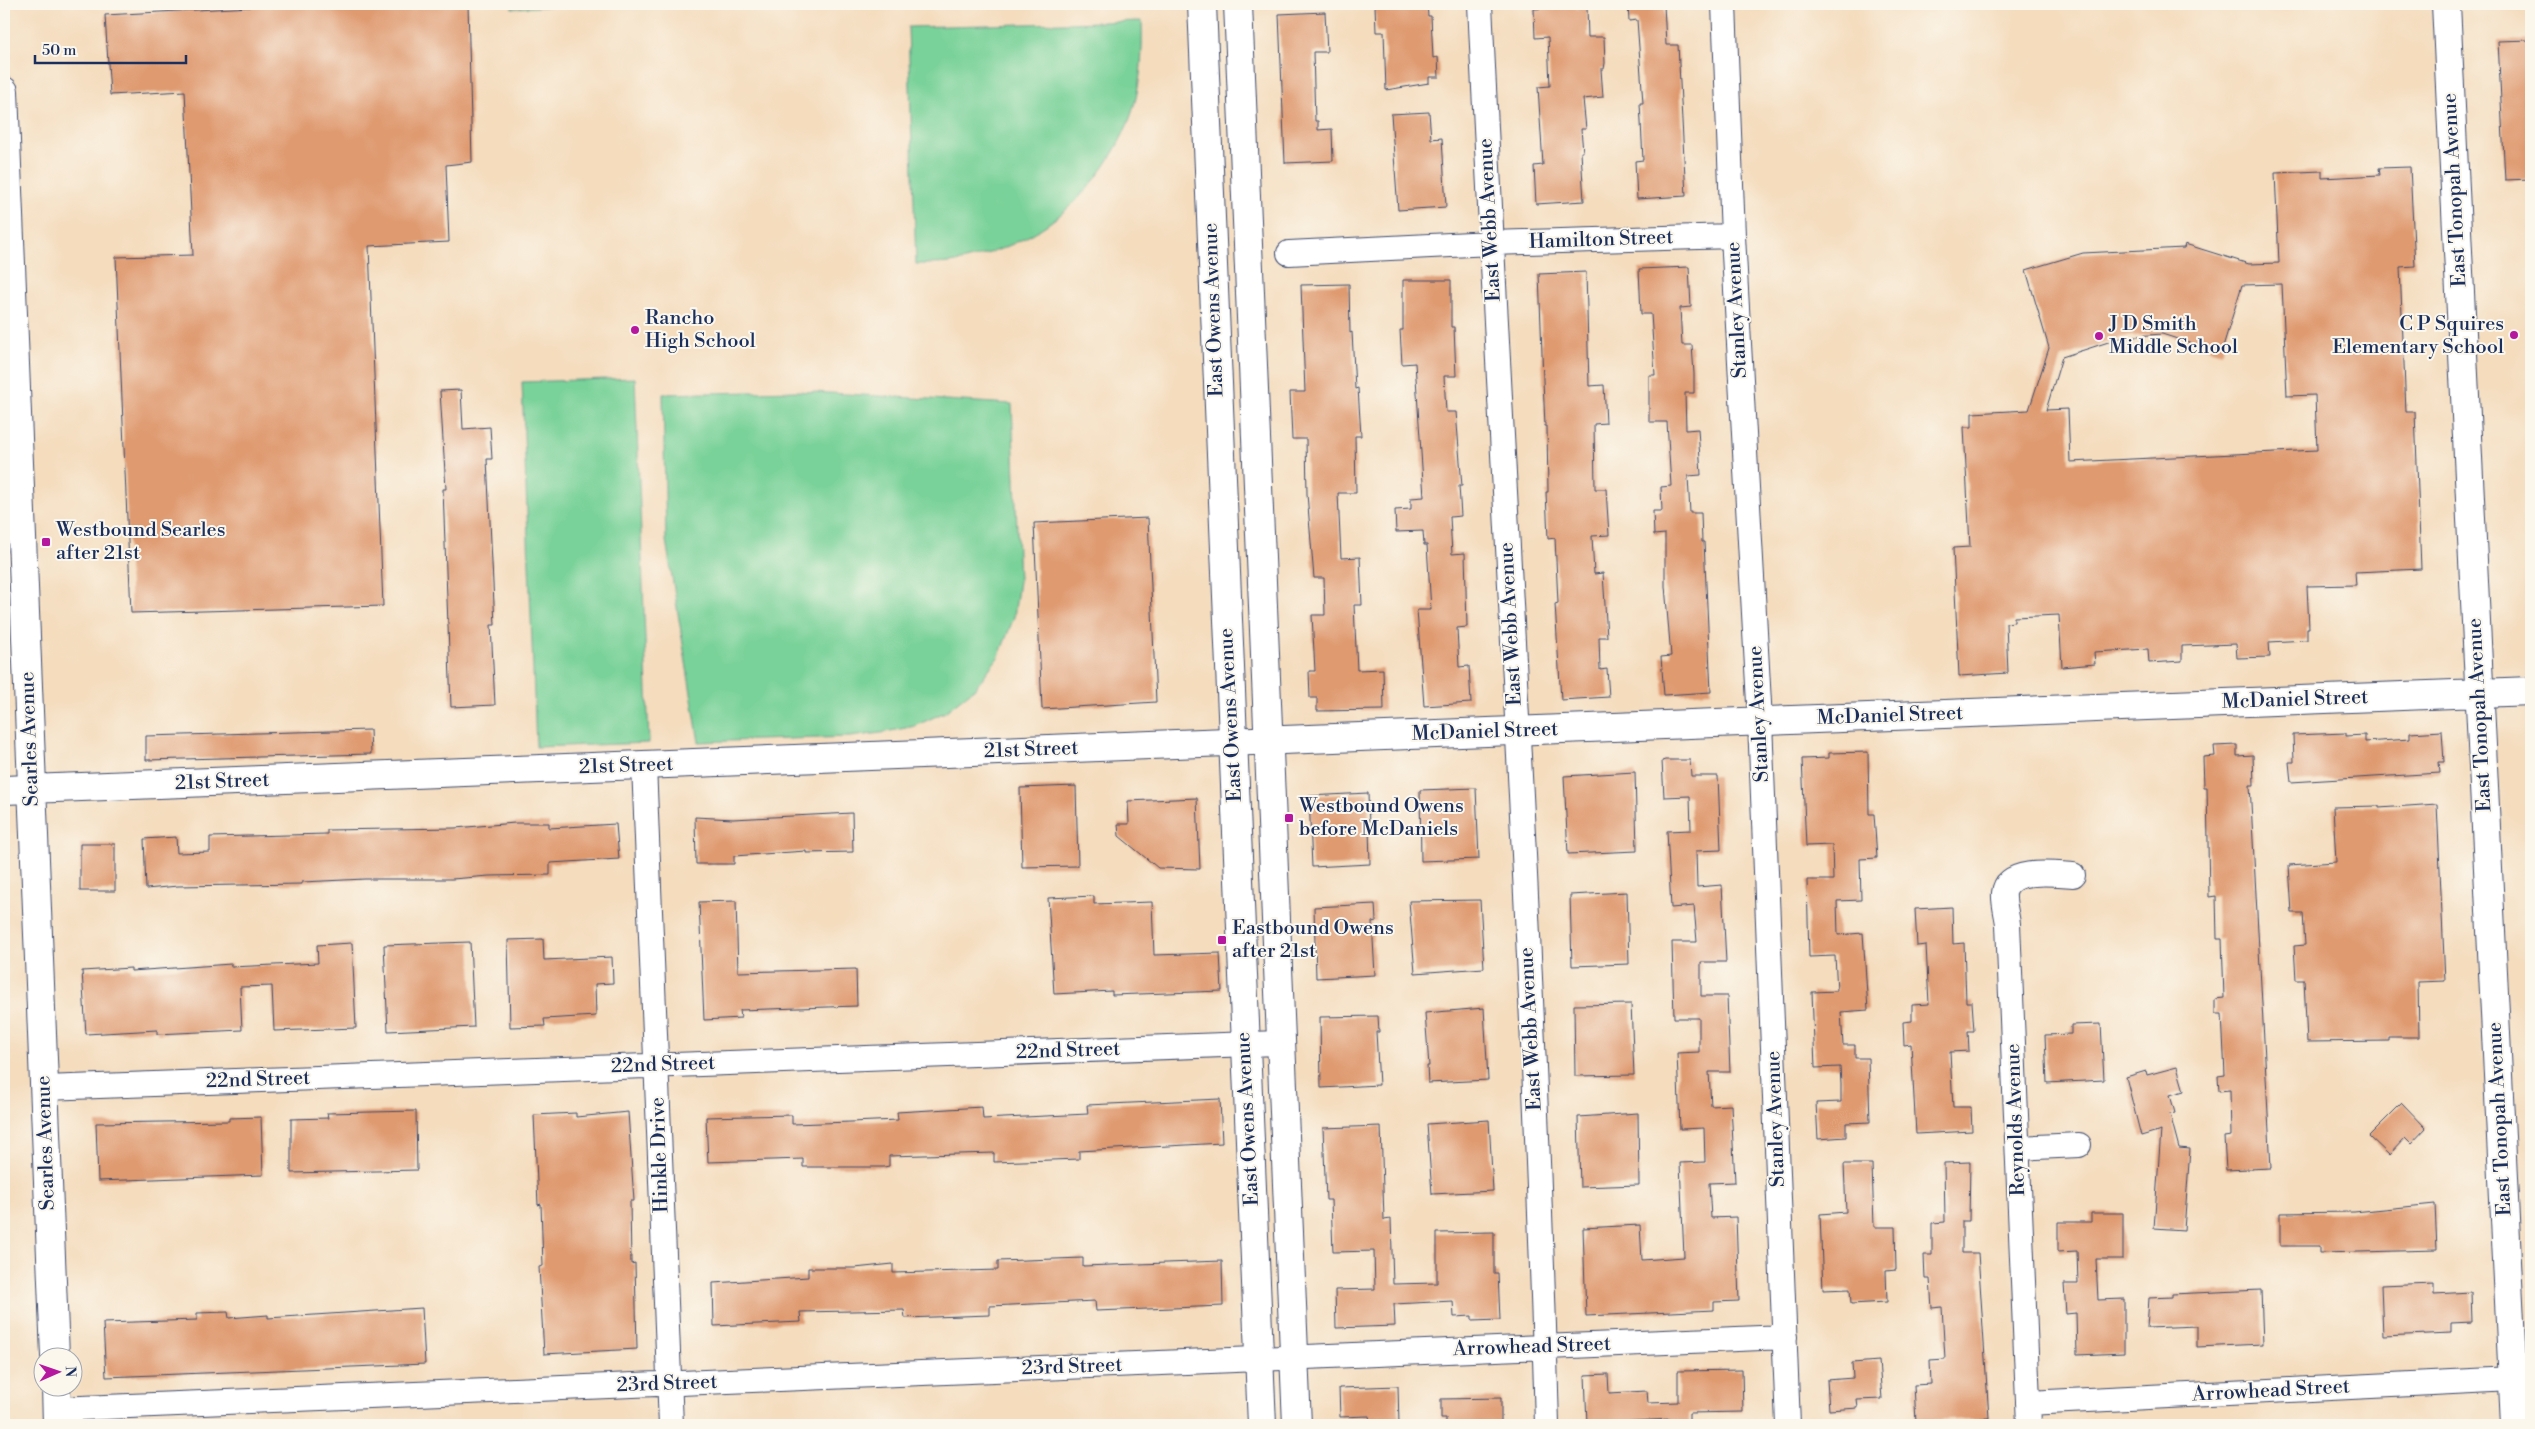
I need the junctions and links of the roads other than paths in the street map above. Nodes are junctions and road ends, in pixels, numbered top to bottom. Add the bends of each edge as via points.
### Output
1 (1202, 4) edge
2 (1238, 4) edge
3 (1480, 4) edge
4 (1724, 4) edge
5 (2446, 4) edge
6 (4, 91) edge
7 (1733, 236) junction
8 (1491, 243) junction
9 (1289, 253) dead end
10 (1220, 458) junction
11 (1258, 491) junction
12 (2531, 691) edge
13 (2479, 693) junction
14 (1760, 721) junction
15 (1517, 730) junction
16 (1250, 741) junction
17 (644, 765) junction
18 (31, 789) junction
19 (4, 790) edge
20 (2073, 876) dead end
21 (1281, 1043) junction
22 (1245, 1044) junction
23 (656, 1066) junction
24 (44, 1088) junction
25 (2079, 1144) dead end
26 (2018, 1148) junction
27 (1785, 1337) junction
28 (55, 1346) edge
29 (1544, 1347) junction
30 (1277, 1358) junction
31 (2513, 1379) junction
32 (670, 1384) junction
33 (57, 1407) edge
34 (2029, 1414) edge
35 (671, 1425) edge
36 (1262, 1425) edge
37 (1297, 1425) edge
38 (1546, 1425) edge
39 (1788, 1425) edge
40 (2515, 1425) edge

1 - 10 street, East Owens Avenue
2 - 11 street, East Owens Avenue
3 - 8 street, East Webb Avenue
4 - 7 street, Stanley Avenue
5 - 13 street, East Tonopah Avenue
6 - 18 street, Searles Avenue
7 - 8 street, Hamilton Street
7 - 14 street, Stanley Avenue
8 - 9 street, Hamilton Street
8 - 15 street, East Webb Avenue
10 - 11 street
10 - 16 street, East Owens Avenue
11 - 16 street, East Owens Avenue
12 - 13 street, McDaniel Street
13 - 14 street, McDaniel Street
13 - 31 street, East Tonopah Avenue
14 - 15 street, McDaniel Street
14 - 27 street, Stanley Avenue
15 - 16 street, McDaniel Street
15 - 29 street, East Webb Avenue
16 - 17 street, 21st Street
16 - 21 street, East Owens Avenue
16 - 22 street, East Owens Avenue
17 - 18 street, 21st Street
17 - 23 street, Hinkle Drive
18 - 19 street, 21st Street
18 - 24 street, Searles Avenue
20 - 26 street, Reynolds Avenue via 2040,873 2020,876 2010,882 2004,892
21 - 22 street, 22nd Street
21 - 30 street, East Owens Avenue
22 - 23 street, 22nd Street
22 - 30 street, East Owens Avenue
23 - 24 street, 22nd Street
23 - 32 street, Hinkle Drive
24 - 28 street, Searles Avenue
25 - 26 street
26 - 34 street, Reynolds Avenue
27 - 29 street, Arrowhead Street
27 - 39 street, Stanley Avenue
29 - 30 street, Arrowhead Street
29 - 38 street, East Webb Avenue
30 - 32 street, 23rd Street
30 - 36 street, East Owens Avenue
30 - 37 street, East Owens Avenue
31 - 34 street, Arrowhead Street
31 - 40 street, East Tonopah Avenue
32 - 33 street, 23rd Street
32 - 35 street, Hinkle Drive

